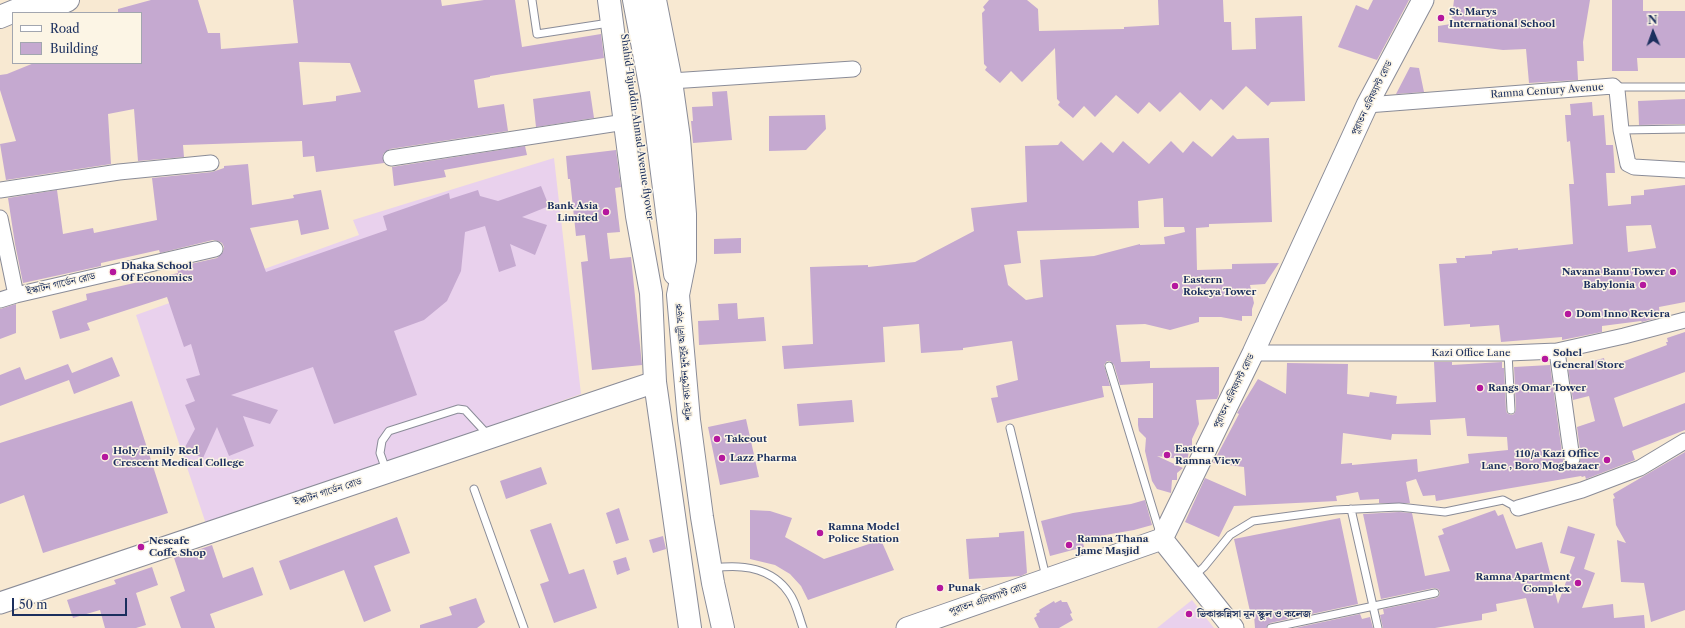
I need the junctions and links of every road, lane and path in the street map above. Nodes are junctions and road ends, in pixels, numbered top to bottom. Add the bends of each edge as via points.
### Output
1 (14, 0) edge
2 (40, 0) edge
3 (68, 0) edge
4 (532, 0) edge
5 (609, 0) edge
6 (618, 0) edge
7 (634, 0) edge
8 (655, 0) edge
9 (1422, 0) edge
10 (0, 6) edge
11 (42, 12) edge
12 (0, 17) edge
13 (612, 22) junction
14 (12, 25) edge
15 (0, 31) edge
16 (853, 69) dead end
17 (671, 81) junction
18 (1685, 86) edge
19 (1615, 87) junction
20 (1368, 105) junction
21 (625, 122) junction
22 (1621, 130) junction
23 (1685, 130) edge
24 (391, 158) dead end
25 (211, 162) dead end
26 (1685, 170) edge
27 (0, 189) edge
28 (0, 198) edge
29 (0, 218) edge
30 (660, 230) junction
31 (215, 249) dead end
32 (651, 293) junction
33 (16, 295) junction
34 (678, 295) junction
35 (0, 300) edge
36 (1685, 320) edge
37 (1557, 351) junction
38 (1254, 353) junction
39 (1508, 353) junction
40 (1109, 366) dead end
41 (655, 382) junction
42 (1511, 410) dead end
43 (1010, 428) dead end
44 (491, 438) junction
45 (1685, 441) edge
46 (1572, 458) dead end
47 (387, 473) junction
48 (474, 489) dead end
49 (1518, 508) joint
50 (1351, 510) junction
51 (1162, 539) junction
52 (711, 569) junction
53 (1193, 578) junction
54 (1046, 579) junction
55 (1435, 593) dead end
56 (0, 603) edge
57 (1373, 606) junction
58 (524, 628) edge
59 (690, 628) edge
60 (723, 628) edge
61 (802, 628) edge
62 (907, 628) edge
63 (1233, 628) edge
64 (1271, 628) edge
65 (1378, 628) edge

1 - 10 main road
2 - 12 main road
3 - 11 main road
4 - 13 lane via 537,34
5 - 13 main road
6 - 30 main road, Shahid Tajuddin Ahmad Avenue flyover
7 - 30 main road via 661,161
8 - 17 main road, শহিদ ক্যাপ্টেন মুনসুর আলী সড়ক
9 - 20 street, পুরাতন এলিফ্যান্ট রোড
13 - 21 main road
14 - 15 main road
16 - 17 street
17 - 34 main road, শহিদ ক্যাপ্টেন মুনসুর আলী সড়ক via 685,214 685,260
18 - 19 lane
19 - 20 street, Ramna Century Avenue
19 - 22 street, Ramna Century Avenue
20 - 38 street, পুরাতন এলিফ্যান্ট রোড
21 - 24 street
21 - 32 main road via 638,223
22 - 23 lane
22 - 26 street, Ramna Century Avenue via 1628,164 1634,167
25 - 27 street
27 - 28 street
29 - 33 street
30 - 32 main road via 652,259
30 - 34 main road
31 - 33 street, ইস্কাটন গার্ডেন রোড
32 - 41 main road
33 - 35 street, ইস্কাটন গার্ডেন রোড
34 - 52 main road, শহিদ ক্যাপ্টেন মুনসুর আলী সড়ক via 689,420
36 - 37 street, Kazi Office Lane
37 - 39 street, Kazi Office Lane
37 - 46 street
38 - 39 street, Kazi Office Lane
38 - 51 street, পুরাতন এলিফ্যান্ট রোড
39 - 42 lane
40 - 51 lane
41 - 44 street, ইস্কাটন গার্ডেন রোড
41 - 59 main road
43 - 54 lane
44 - 47 street, ইস্কাটন গার্ডেন রোড
44 - 47 lane via 465,410 389,430 382,440 380,453
45 - 49 street via 1640,468 1582,490
47 - 56 street, ইস্কাটন গার্ডেন রোড
48 - 58 lane
49 - 50 lane via 1503,500 1445,512 1399,507
50 - 53 lane via 1253,521 1230,536
50 - 57 lane
51 - 53 street
51 - 54 street, পুরাতন এলিফ্যান্ট রোড
52 - 60 main road, শহিদ ক্যাপ্টেন মুনসুর আলী সড়ক
52 - 61 lane via 728,566 768,573 790,594
53 - 63 street
54 - 62 street, পুরাতন এলিফ্যান্ট রোড
55 - 57 lane
57 - 64 lane
57 - 65 lane

